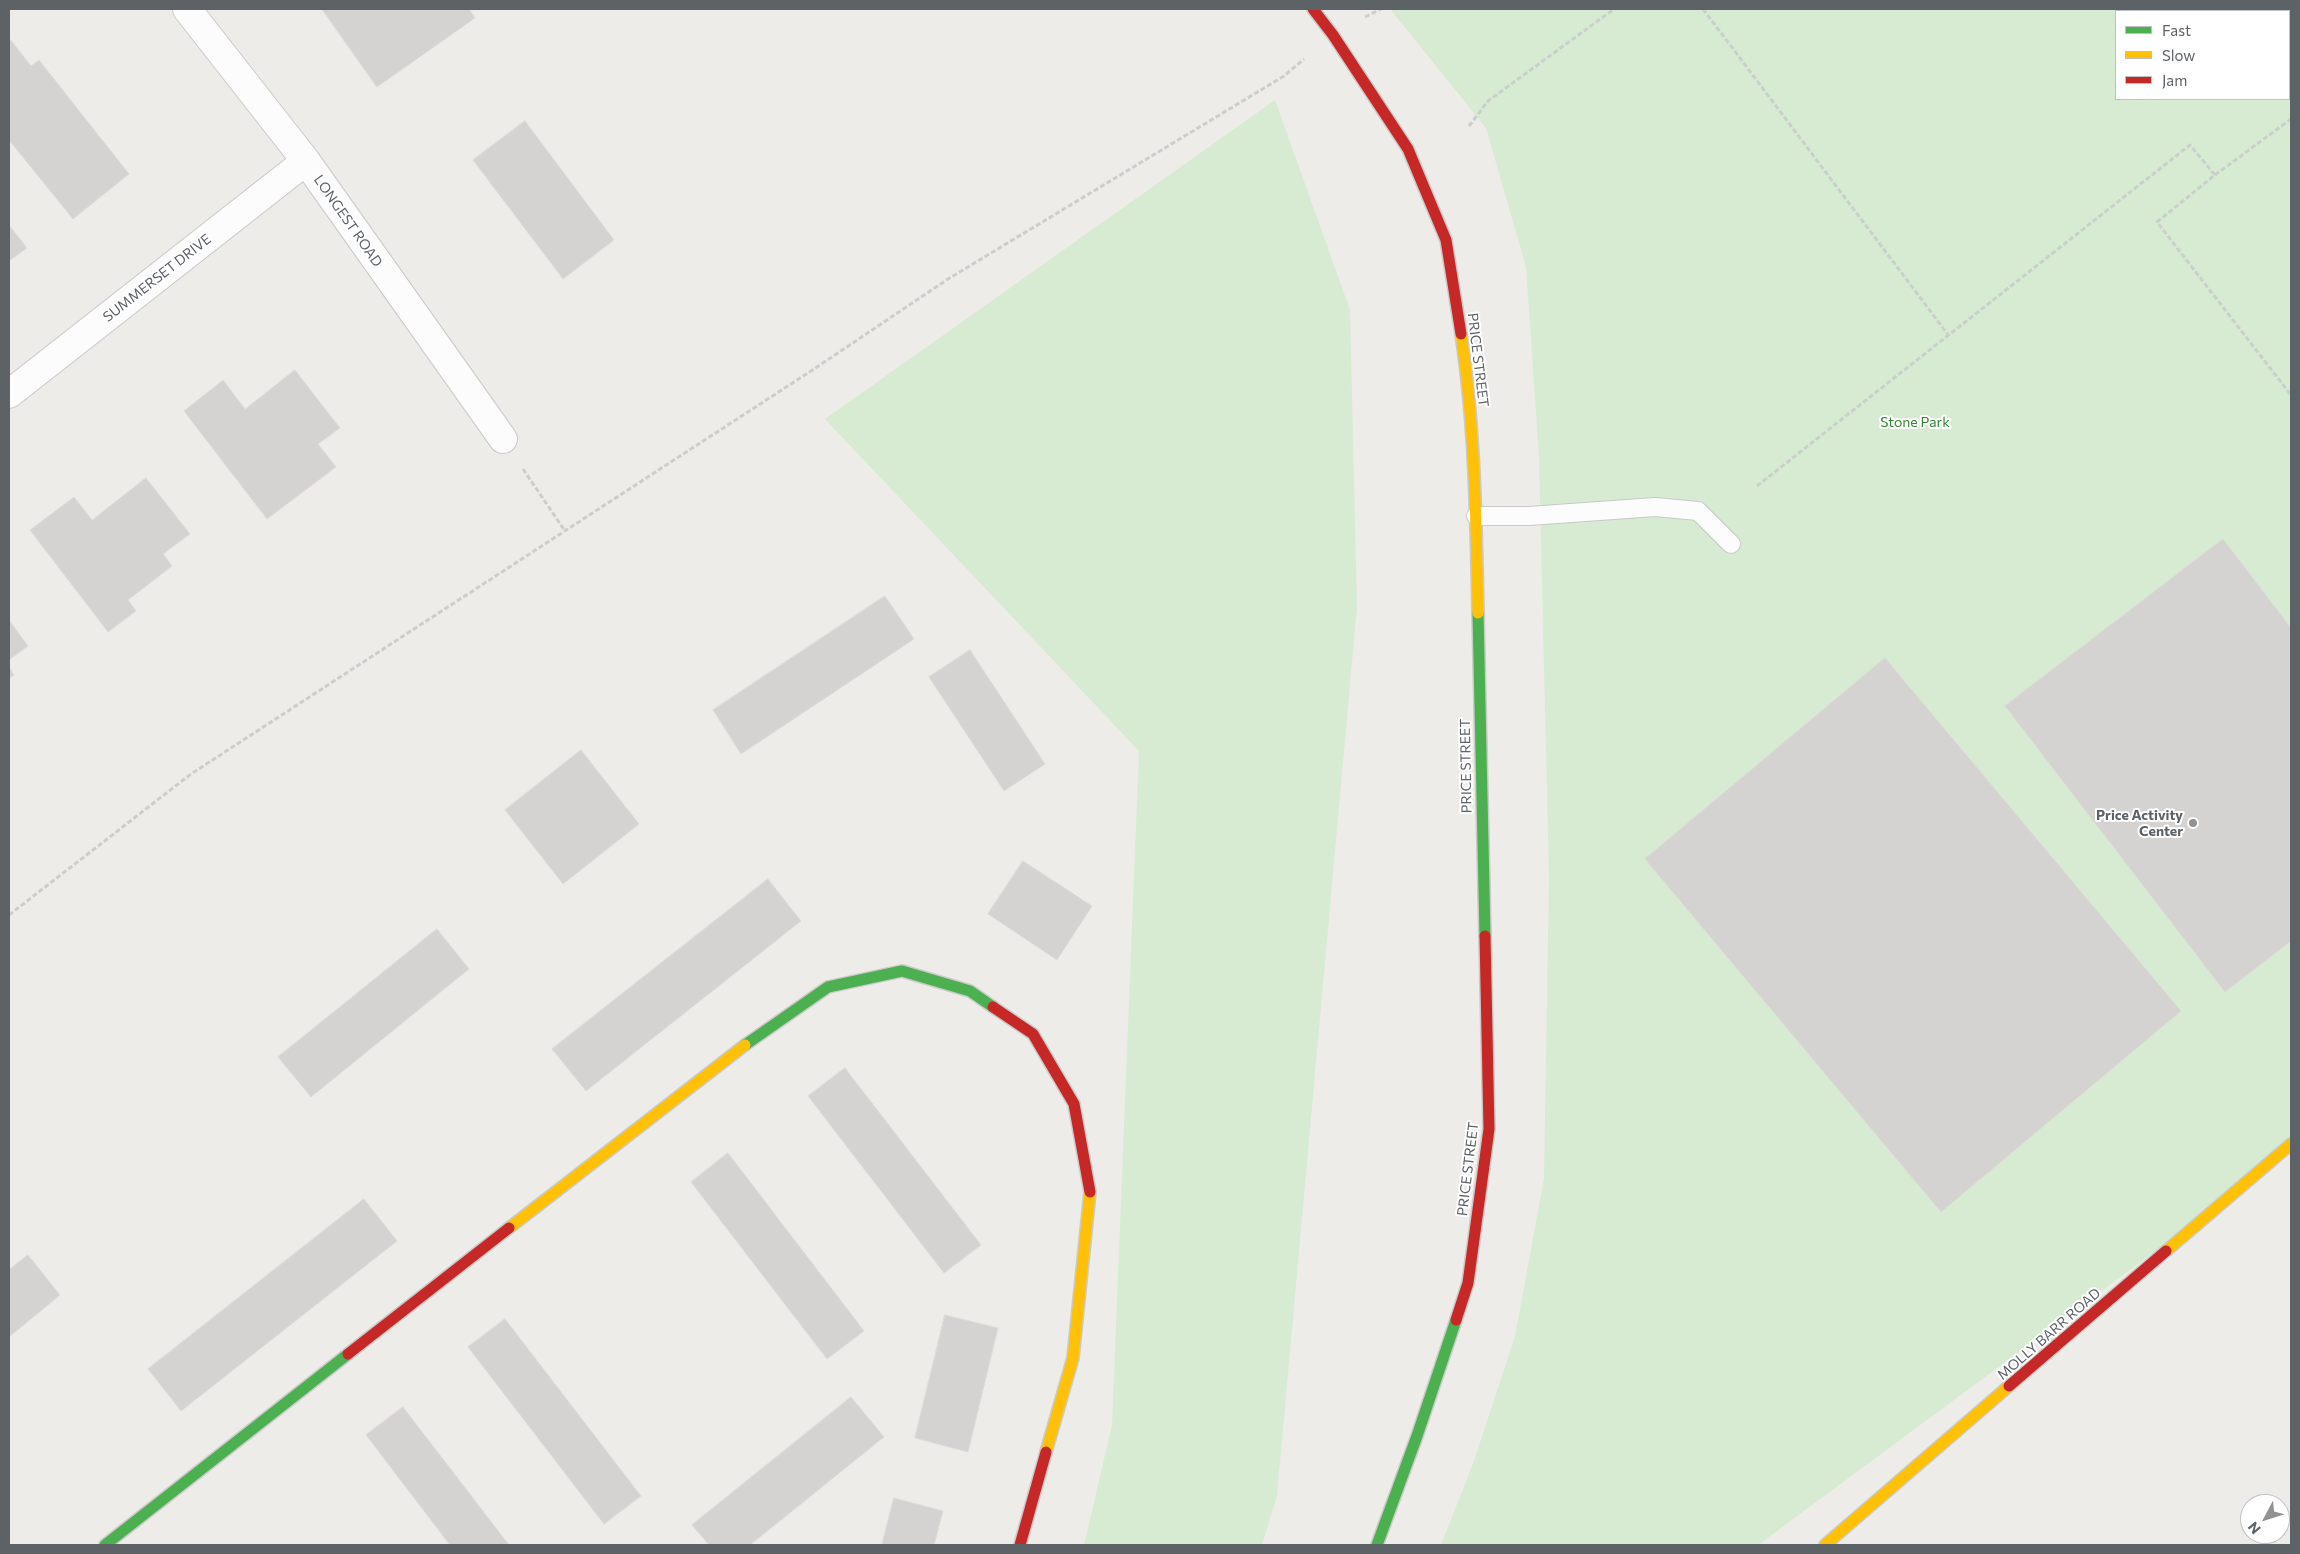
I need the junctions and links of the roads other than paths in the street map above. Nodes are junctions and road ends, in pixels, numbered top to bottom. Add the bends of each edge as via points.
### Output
1 (187, 9) edge
2 (1313, 9) edge
3 (306, 161) junction
4 (9, 394) edge
5 (503, 439) road end
6 (1476, 516) junction
7 (1731, 544) dead end
8 (2291, 1144) edge
9 (105, 1545) edge
10 (1020, 1545) edge
11 (1377, 1545) edge
12 (1825, 1545) edge

1 - 3 street, LONGEST ROAD
2 - 6 street, PRICE STREET via 1408,149 1446,240 1468,381
3 - 4 street, SUMMERSET DRIVE
3 - 5 street, LONGEST ROAD
6 - 7 lane via 1529,516 1655,506 1698,511
6 - 11 street, PRICE STREET via 1489,1129 1468,1284
8 - 12 street, MOLLY BARR ROAD
9 - 10 street via 769,1026 828,987 902,972 970,991 1033,1034 1074,1104 1090,1188 1073,1358

